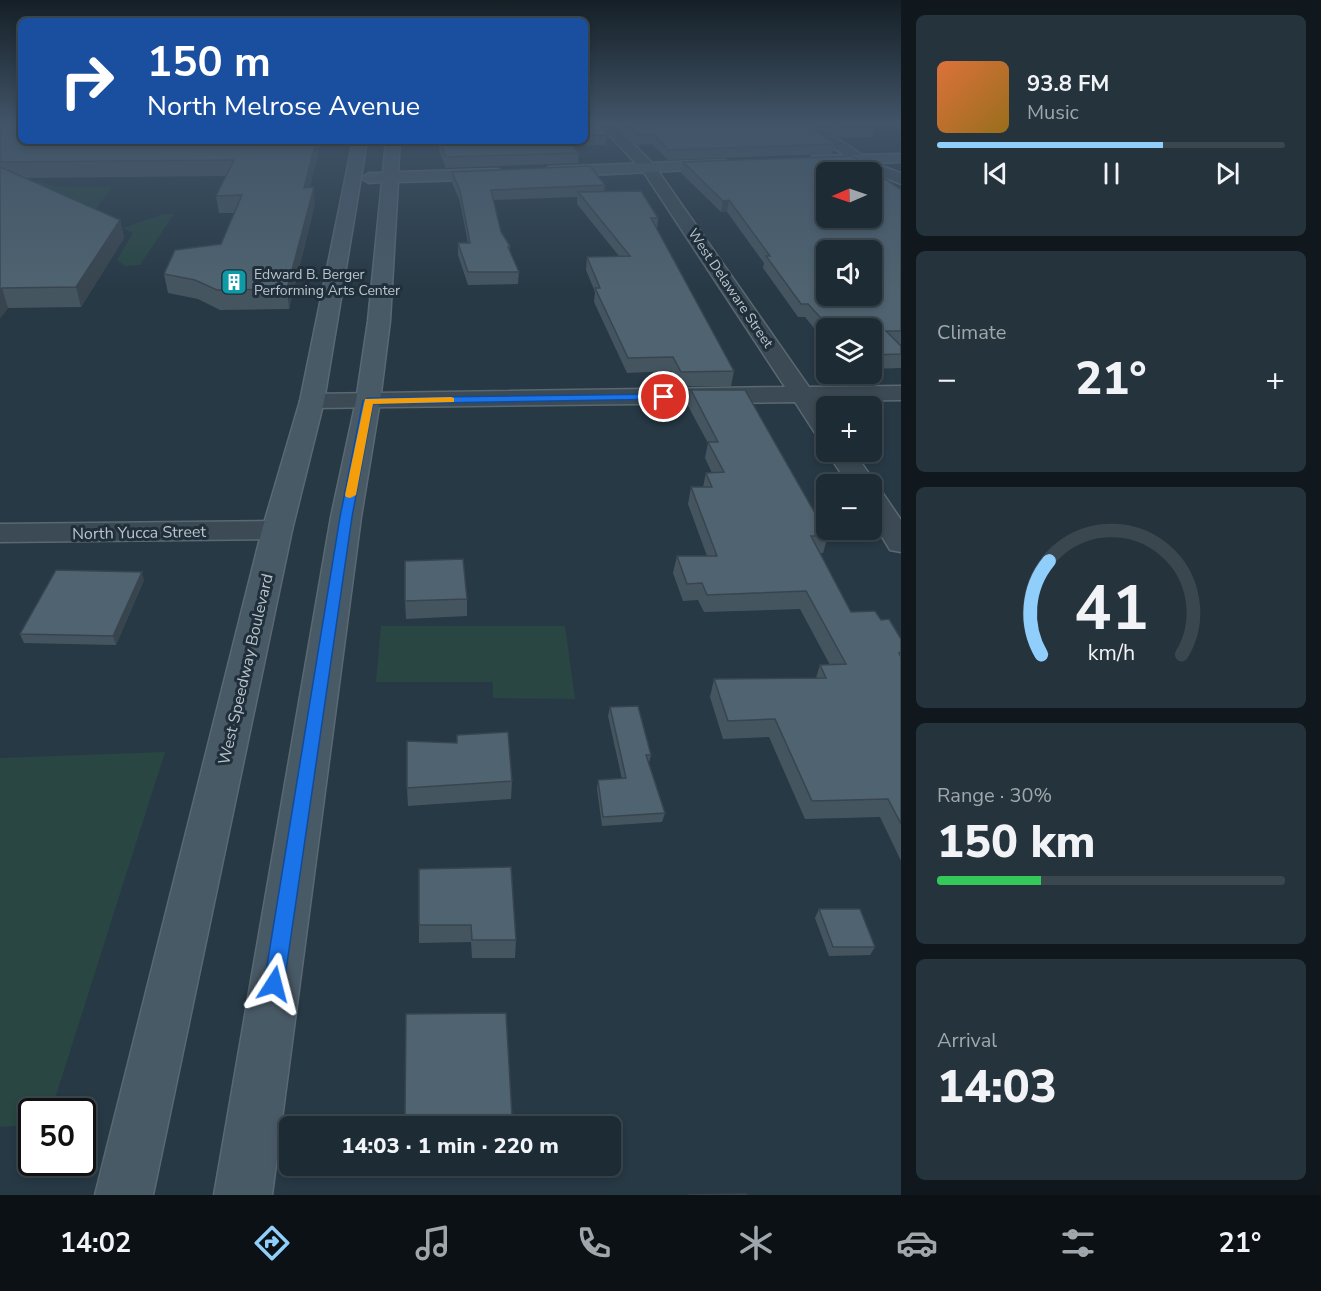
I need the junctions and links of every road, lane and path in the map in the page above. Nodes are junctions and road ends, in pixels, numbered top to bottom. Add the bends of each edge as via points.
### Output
1 (354, 179) edge
2 (392, 180) edge
3 (657, 180) edge
4 (901, 393) edge
5 (803, 395) junction
6 (312, 401) junction
7 (368, 401) junction
8 (816, 415) edge
9 (882, 514) edge
10 (277, 530) junction
11 (0, 533) edge
12 (901, 543) edge
13 (124, 1195) edge
14 (243, 1195) edge

1 - 6 main road, West Speedway Boulevard
2 - 7 main road
3 - 5 street, West Delaware Street
4 - 5 street
5 - 7 street
5 - 8 street, West Delaware Street
6 - 7 street
6 - 10 main road, West Speedway Boulevard
7 - 14 main road via 343,539
9 - 12 street
10 - 11 street, North Yucca Street
10 - 13 main road, West Speedway Boulevard

